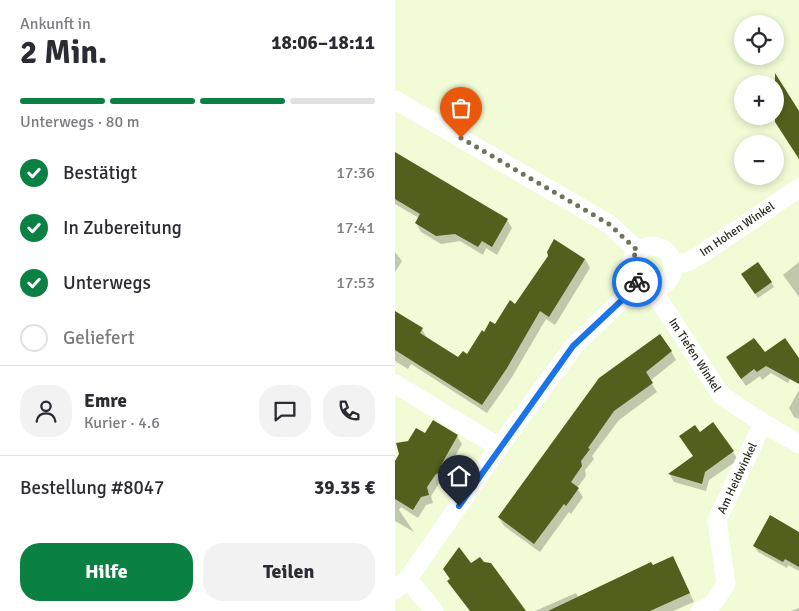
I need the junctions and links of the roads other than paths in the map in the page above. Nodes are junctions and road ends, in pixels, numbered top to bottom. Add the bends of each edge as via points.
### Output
1 (395, 100) edge
2 (799, 188) edge
3 (638, 251) junction
4 (673, 265) junction
5 (645, 286) junction
6 (395, 384) edge
7 (763, 423) junction
8 (799, 444) edge
9 (499, 447) junction
10 (401, 585) edge
11 (434, 611) edge
12 (699, 611) edge

1 - 3 street via 609,224
2 - 4 street, Im Hohen Winkel via 700,255
3 - 4 street via 649,246 660,247 669,254
3 - 5 street via 634,255 631,274
4 - 5 street via 671,277 663,286
5 - 7 street, Im Tiefen Winkel via 722,396
5 - 9 street via 573,346
6 - 9 street
7 - 8 street, Im Tiefen Winkel
7 - 12 street, Am Heidwinkel via 717,520 726,584 711,606
9 - 10 street
10 - 11 street

